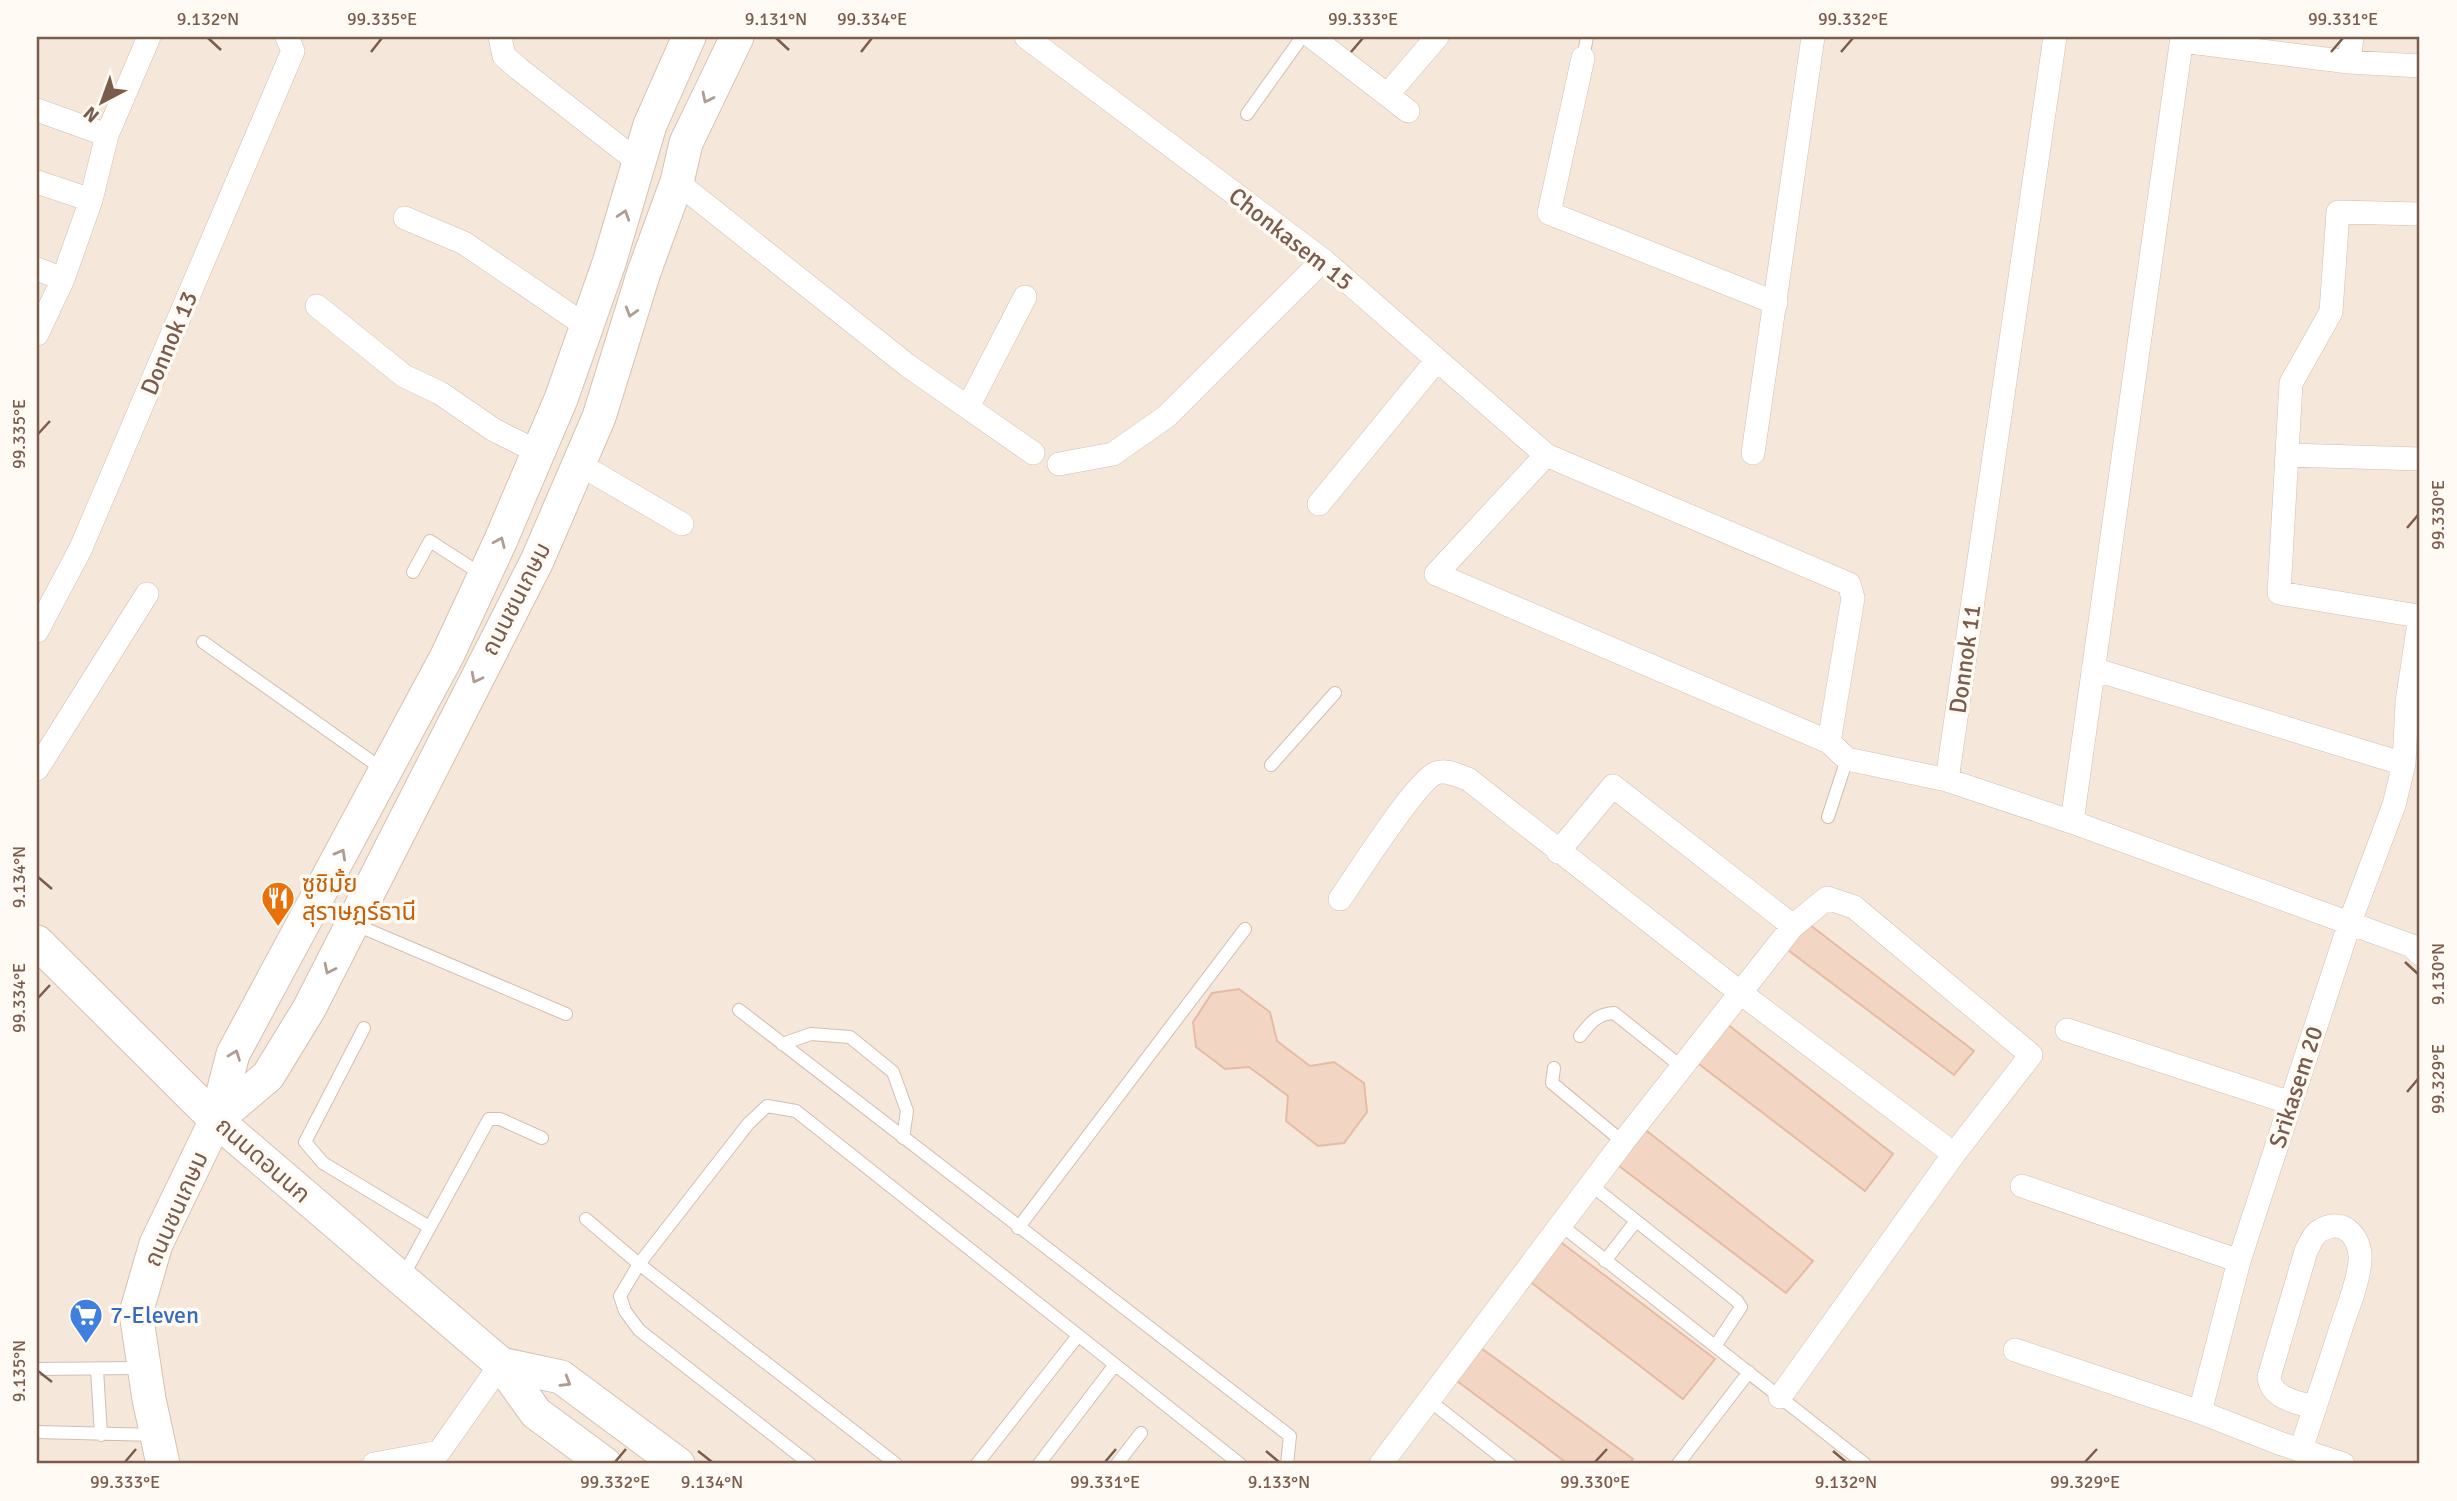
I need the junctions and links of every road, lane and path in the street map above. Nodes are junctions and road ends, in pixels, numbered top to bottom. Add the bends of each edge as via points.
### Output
1 (149, 37) edge
2 (500, 37) edge
3 (689, 37) edge
4 (737, 37) edge
5 (1026, 37) edge
6 (1303, 37) edge
7 (1312, 37) edge
8 (1437, 37) edge
9 (1813, 37) edge
10 (2055, 37) edge
11 (2352, 37) edge
12 (2182, 39) edge
13 (290, 44) edge
14 (1585, 47) edge
15 (2349, 62) junction
16 (2420, 66) edge
17 (1388, 94) junction
18 (37, 110) edge
19 (1408, 111) dead end
20 (1247, 114) dead end
21 (107, 135) junction
22 (641, 164) junction
23 (37, 182) edge
24 (677, 182) junction
25 (91, 200) junction
26 (2420, 214) edge
27 (404, 218) dead end
28 (1323, 260) junction
29 (37, 269) edge
30 (63, 279) junction
31 (1025, 297) dead end
32 (1776, 303) junction
33 (317, 306) dead end
34 (586, 326) junction
35 (37, 334) edge
36 (1437, 360) junction
37 (968, 407) junction
38 (538, 452) junction
39 (1033, 453) dead end
40 (1754, 453) dead end
41 (1546, 455) junction
42 (2289, 455) junction
43 (2420, 459) edge
44 (579, 464) junction
45 (1059, 464) dead end
46 (1319, 504) dead end
47 (682, 524) dead end
48 (413, 572) dead end
49 (484, 576) junction
50 (147, 594) dead end
51 (2419, 616) edge
52 (37, 631) edge
53 (203, 642) dead end
54 (2093, 669) junction
55 (1335, 693) dead end
56 (1829, 742) junction
57 (1846, 759) junction
58 (2404, 764) junction
59 (1271, 765) dead end
60 (37, 769) edge
61 (386, 772) junction
62 (1947, 780) junction
63 (1828, 817) dead end
64 (2072, 822) junction
65 (1558, 852) junction
66 (1340, 899) dead end
67 (2350, 922) junction
68 (352, 923) junction
69 (1793, 926) junction
70 (1245, 929) dead end
71 (37, 942) edge
72 (2420, 954) edge
73 (1742, 994) junction
74 (739, 1010) dead end
75 (566, 1014) dead end
76 (364, 1028) dead end
77 (2067, 1030) dead end
78 (1580, 1036) dead end
79 (782, 1044) junction
80 (1555, 1068) dead end
81 (1683, 1068) junction
82 (2291, 1103) junction
83 (216, 1120) junction
84 (542, 1138) dead end
85 (903, 1138) junction
86 (1623, 1142) junction
87 (1954, 1154) junction
88 (1591, 1185) junction
89 (2022, 1186) dead end
90 (586, 1219) dead end
91 (1636, 1221) junction
92 (1562, 1226) junction
93 (429, 1227) junction
94 (1018, 1228) junction
95 (1605, 1261) junction
96 (2239, 1261) junction
97 (639, 1264) junction
98 (401, 1279) junction
99 (1077, 1337) junction
100 (1716, 1345) junction
101 (2015, 1350) dead end
102 (501, 1364) junction
103 (1114, 1366) junction
104 (37, 1368) edge
105 (144, 1368) junction
106 (97, 1369) junction
107 (1749, 1372) junction
108 (1780, 1397) junction
109 (1430, 1401) junction
110 (2315, 1408) junction
111 (2200, 1412) junction
112 (37, 1432) edge
113 (1141, 1433) dead end
114 (101, 1435) junction
115 (160, 1450) edge
116 (2301, 1450) junction
117 (374, 1464) edge
118 (605, 1464) edge
119 (678, 1464) edge
120 (810, 1464) edge
121 (896, 1464) edge
122 (977, 1464) edge
123 (1040, 1464) edge
124 (1117, 1464) edge
125 (1240, 1464) edge
126 (1287, 1464) edge
127 (1381, 1464) edge
128 (1510, 1464) edge
129 (1678, 1464) edge
130 (1865, 1464) edge
131 (2338, 1464) edge

1 - 21 street
2 - 22 street via 504,56
3 - 22 main road, ถนนชนเกษม via 650,125
4 -> 24 main road, ถนนชนเกษม via 686,143
5 - 28 street, Chonkasem 15
6 - 20 lane
7 - 17 street
8 - 17 street
9 - 32 street
10 - 62 street, Donnok 11
11 - 15 street
12 - 15 street
12 - 54 street
13 - 52 street, Donnok 13 via 80,550
14 - 32 street via 1549,213
15 - 16 street
17 - 19 street
18 - 21 street
21 - 25 street
34 -> 22 main road, ถนนชนเกษม
23 - 25 street
24 - 37 street via 907,365
24 -> 44 main road, ถนนชนเกษม
25 - 30 street
26 - 42 street via 2338,212 2331,312 2291,383
27 - 34 street via 464,243
28 - 36 street, Chonkasem 15
28 - 45 street via 1167,416 1113,454
29 - 30 street
30 - 35 street
31 - 37 street
32 - 40 street
33 - 38 street via 404,376
34 - 38 main road, ถนนชนเกษม
36 - 41 street, Chonkasem 15
36 - 46 street
37 - 39 street
49 -> 38 main road, ถนนชนเกษม
41 - 56 street, Chonkasem 15 via 1849,584 1853,598
41 - 56 street via 1437,574
42 - 43 street
42 - 51 street via 2279,593
44 - 47 street
44 -> 68 main road, ถนนชนเกษม via 537,561
48 - 49 lane via 430,541
49 - 61 main road, ถนนชนเกษม
50 - 60 street
51 - 58 street, Srikasem 20
53 - 61 lane
54 - 58 street
54 - 64 street
55 - 59 lane
56 - 57 street
57 - 62 street
57 - 63 lane
58 - 67 street, Srikasem 20 via 2394,806
83 -> 61 main road, ถนนชนเกษม via 233,1054
62 - 64 street
64 - 67 street
65 - 66 street via 1468,779 1446,772 1435,774 1415,794
65 - 69 street via 1614,786
65 - 73 street
67 - 72 street via 2413,946
67 - 82 street, Srikasem 20
68 - 75 lane
68 -> 83 main road, ถนนชนเกษม via 309,1009 268,1076
69 - 73 street
69 - 87 street via 1827,898 1854,907 2031,1055
70 - 94 lane
71 - 83 main road, ถนนดอนนก
73 - 81 street
73 - 87 street
74 - 79 lane
76 - 93 lane via 305,1142 323,1164
77 - 82 street
78 - 81 lane via 1592,1020 1614,1013
79 - 85 lane
79 - 85 lane via 811,1034 849,1037 893,1072 907,1111
80 - 86 lane via 1552,1083
81 - 86 street
82 - 96 street, Srikasem 20
83 - 98 main road, ถนนดอนนก
83 - 105 main road, ถนนชนเกษม via 156,1244 136,1313
84 - 93 lane via 500,1119 489,1119
85 - 94 lane
86 - 88 street
87 - 108 street
88 - 91 lane
88 - 92 street
89 - 96 street
90 - 97 lane
91 - 95 lane
91 - 100 lane via 1741,1307
92 - 95 lane
92 - 109 street
93 - 98 lane
94 - 126 lane via 1290,1436
95 - 100 lane
96 - 111 street, Srikasem 20
97 - 99 lane via 767,1106 796,1111
97 - 120 lane via 620,1296 639,1330
97 - 121 lane
98 - 102 main road, ถนนดอนนก
99 - 103 lane
99 - 122 lane
100 - 107 lane
101 - 111 street
102 - 117 street via 439,1452
102 - 118 main road, ถนนดอนนก via 536,1413
102 -> 119 main road, ถนนดอนนก via 561,1377
103 - 123 lane
103 - 125 lane
104 - 106 lane
105 - 106 lane
105 - 115 main road, ถนนชนเกษม
106 - 114 lane
107 - 108 lane
107 - 129 lane
108 - 130 lane
109 - 127 street
109 - 128 lane
110 - 110 street via 2359,1273 2361,1250 2357,1237 2346,1228 2329,1227 2315,1235 2306,1251 2269,1377 2272,1389 2281,1396
110 - 116 street
111 - 116 street
112 - 114 lane
113 - 124 lane
114 - 115 lane
116 - 131 street

